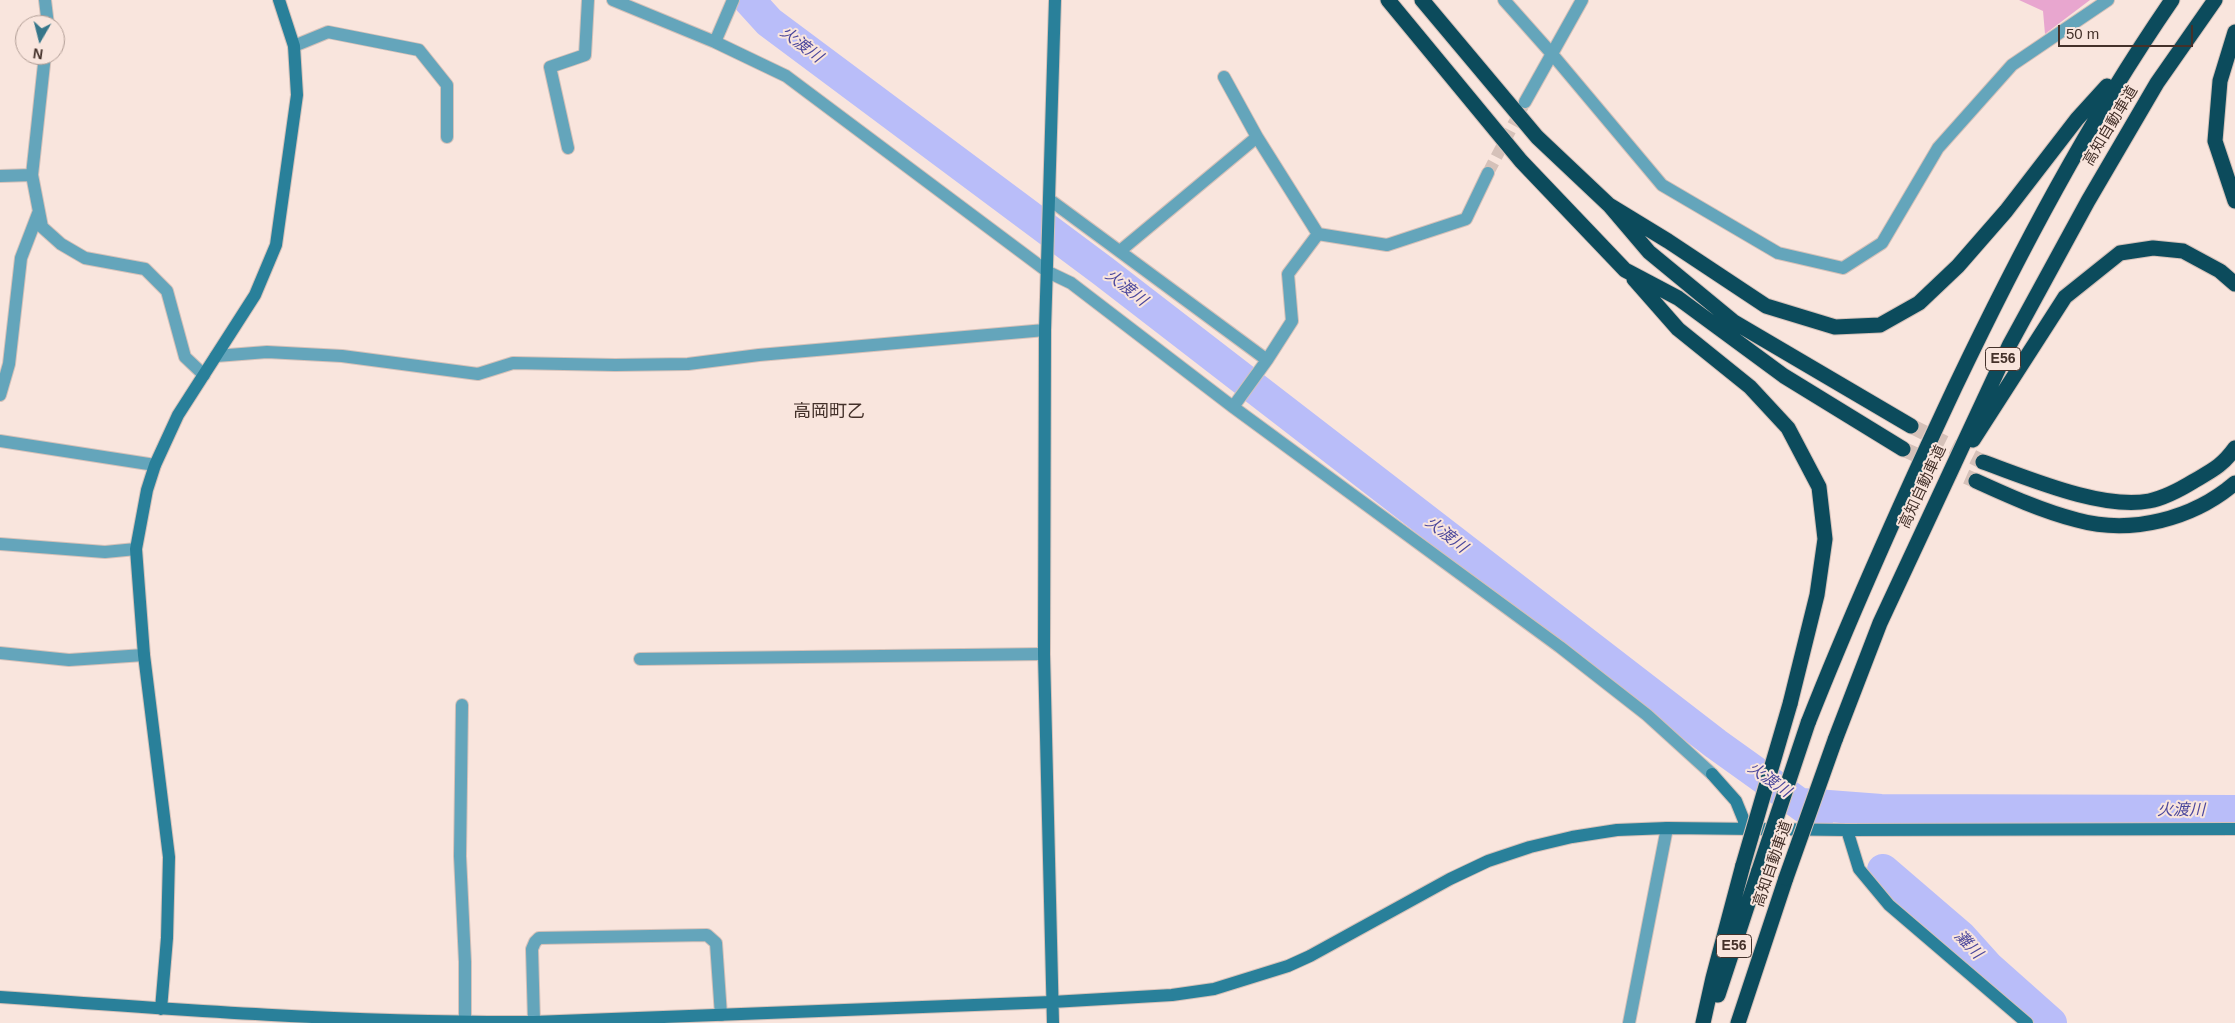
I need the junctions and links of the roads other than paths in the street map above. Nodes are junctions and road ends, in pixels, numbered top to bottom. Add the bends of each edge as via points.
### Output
1 (45, 0) edge
2 (279, 0) edge
3 (588, 0) edge
4 (613, 0) edge
5 (733, 0) edge
6 (1055, 0) edge
7 (1388, 0) edge
8 (1422, 0) edge
9 (1504, 0) edge
10 (1582, 0) edge
11 (2108, 0) edge
12 (2172, 0) edge
13 (2214, 0) edge
14 (47, 15) edge
15 (2235, 32) edge
16 (715, 42) junction
17 (294, 46) junction
18 (1552, 54) junction
19 (2129, 62) junction
20 (44, 65) edge
21 (1224, 77) dead end
22 (1525, 102) tunnel mouth
23 (447, 137) dead end
24 (1257, 137) junction
25 (568, 148) dead end
26 (1488, 173) tunnel mouth
27 (32, 175) junction
28 (0, 176) edge
29 (1050, 200) junction
30 (2235, 201) edge
31 (1609, 204) junction
32 (39, 211) junction
33 (1318, 234) junction
34 (1120, 251) junction
35 (1048, 267) junction
36 (1626, 270) junction
37 (2235, 284) edge
38 (1046, 330) junction
39 (216, 356) junction
40 (1264, 364) junction
41 (204, 375) junction
42 (0, 395) edge
43 (1236, 403) junction
44 (1910, 426) tunnel mouth
45 (0, 441) edge
46 (2235, 448) edge
47 (1903, 449) tunnel mouth
48 (1984, 462) tunnel mouth
49 (154, 465) junction
50 (1976, 481) tunnel mouth
51 (2235, 483) edge
52 (1940, 492) junction
53 (0, 544) edge
54 (136, 549) junction
55 (0, 654) edge
56 (1044, 654) junction
57 (144, 655) junction
58 (640, 659) dead end
59 (462, 705) dead end
60 (1667, 828) junction
61 (1747, 828) junction
62 (2235, 829) edge
63 (1847, 830) junction
64 (0, 998) edge
65 (1052, 1002) junction
66 (162, 1009) junction
67 (720, 1015) junction
68 (534, 1022) edge
69 (465, 1023) edge
70 (1053, 1023) edge
71 (1629, 1023) edge
72 (1703, 1023) edge
73 (1709, 1023) edge
74 (1738, 1023) edge
75 (2027, 1023) edge

1 - 14 street
2 - 17 street
3 - 25 street via 585,55 550,67
4 - 16 street
5 - 16 street
6 - 29 street
7 - 36 highway via 1521,161
8 - 31 highway via 1537,138
9 - 18 street
10 - 18 street
11 - 18 street via 2012,65 1938,148 1882,242 1843,268 1778,253 1662,185
12 - 19 highway, 高知自動車道 / E56
13 - 52 highway, 高知自動車道 / E56 via 2158,83 2088,201 2010,344
15 - 30 highway via 2220,81 2215,141
16 - 35 street via 786,76
17 - 23 street via 328,32 419,50 447,85
17 - 39 street via 297,95 276,245 254,295
18 - 22 street
19 - 31 highway via 2077,120 1958,266 1919,303 1880,325 1835,327 1766,306
19 - 73 highway, 高知自動車道 / E56, bridge via 2057,184 1982,330 1853,612 1808,724
20 - 27 street
21 - 24 street
24 - 33 street
24 - 34 street
26 - 33 street via 1466,219 1387,245
27 - 28 street
27 - 32 street
29 - 34 street
29 - 35 street
31 - 44 highway via 1649,252 1734,322
32 - 41 street via 42,227 84,258 145,269 167,291 185,358
32 - 42 street via 21,258 9,364
33 - 40 street via 1288,274 1292,321
34 - 40 street
35 - 38 street
35 - 43 street
36 - 47 highway via 1678,298 1784,376
36 - 72 highway, bridge via 1678,329 1750,387 1788,428 1819,487 1825,539 1817,595 1790,704 1743,865
37 - 52 highway via 2220,270 2183,250 2153,248 2120,253 2065,297
38 - 39 street via 688,364 513,363 478,374 342,356 267,352
38 - 56 street
39 - 41 street
40 - 43 street
41 - 49 street via 178,415
43 - 61 street via 1647,715 1712,774 1736,801
45 - 49 street
46 - 48 highway via 2222,464 2184,488 2149,501 2115,501 2062,491
49 - 54 street
50 - 51 highway via 2025,503 2078,521 2121,525 2167,520 2218,497
52 - 74 highway, 高知自動車道 / E56, bridge via 1880,623 1835,740
53 - 54 street via 105,552
54 - 57 street
55 - 57 street via 69,660
56 - 58 street
56 - 65 street
57 - 66 street via 169,857
59 - 69 street via 460,856
60 - 61 street
60 - 65 street via 1617,830 1572,837 1488,861 1310,956 1214,989 1172,995
60 - 71 street
61 - 63 street
62 - 63 street
63 - 75 street via 1859,869 1889,905
64 - 66 street
65 - 67 street
65 - 70 street
66 - 69 street
67 - 68 street
67 - 68 street via 716,943 706,935 539,938 532,949
68 - 69 street

